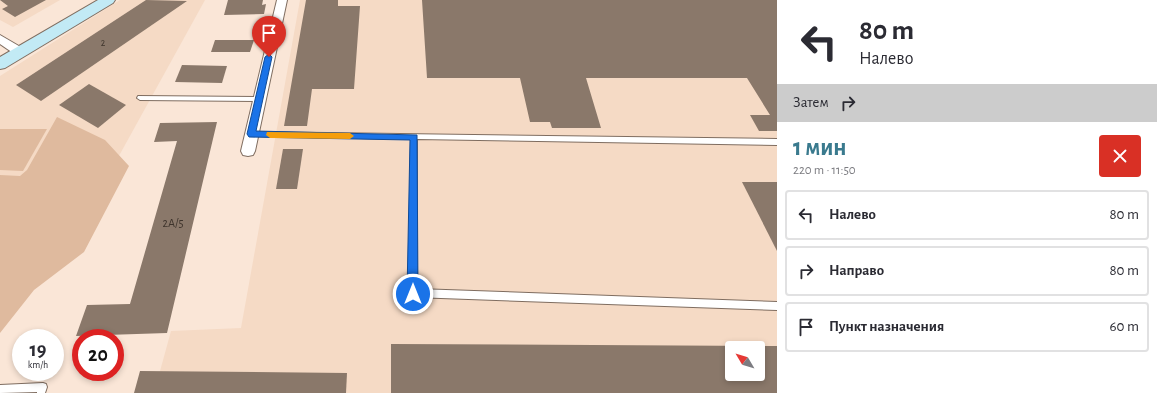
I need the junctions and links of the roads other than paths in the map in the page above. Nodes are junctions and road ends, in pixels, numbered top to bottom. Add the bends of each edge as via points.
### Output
1 (93, 0) edge
2 (108, 0) edge
3 (282, 0) edge
4 (0, 39) edge
5 (17, 49) junction
6 (0, 55) edge
7 (0, 64) edge
8 (140, 98) dead end
9 (259, 99) junction
10 (252, 134) junction
11 (414, 137) junction
12 (777, 142) edge
13 (248, 151) dead end
14 (777, 306) edge
15 (0, 388) edge
16 (41, 393) edge

1 - 5 street
2 - 5 street
3 - 9 street
4 - 5 street
5 - 6 street
5 - 7 street
8 - 9 lane
9 - 10 street
10 - 11 lane
10 - 13 street
11 - 12 lane
11 - 14 lane via 413,294
15 - 16 lane via 43,387

